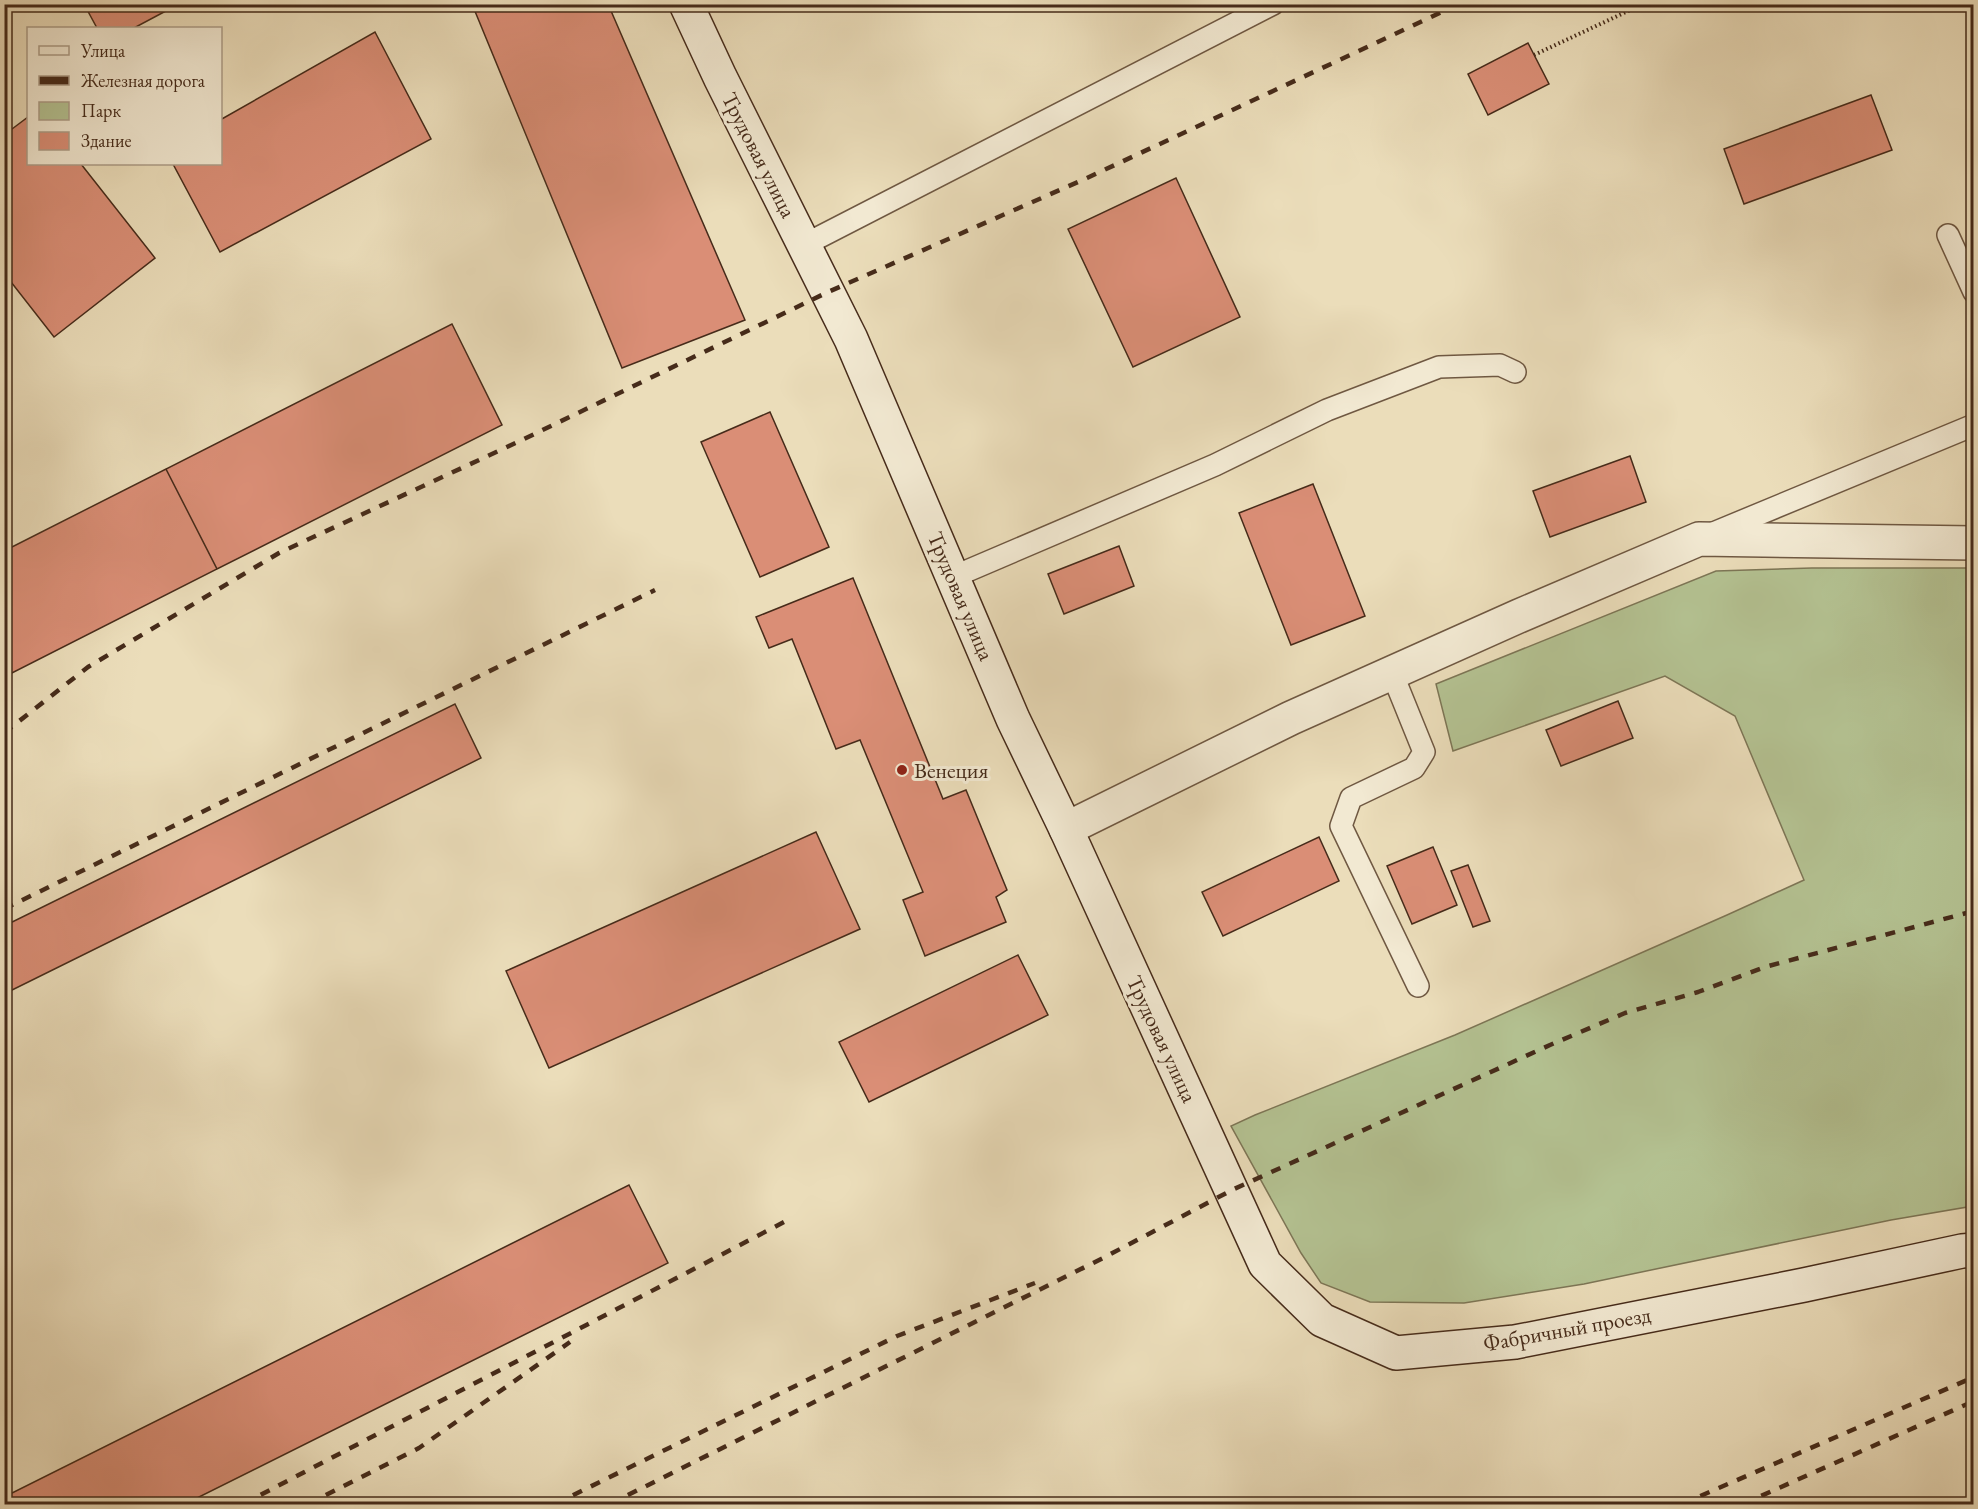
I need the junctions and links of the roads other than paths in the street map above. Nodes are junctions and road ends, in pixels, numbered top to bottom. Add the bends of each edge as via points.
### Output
1 (686, 4) edge
2 (1273, 4) edge
3 (1948, 235) dead end
4 (804, 245) junction
5 (1974, 292) edge
6 (1515, 372) dead end
7 (1974, 425) edge
8 (1699, 539) junction
9 (1974, 543) edge
10 (953, 577) junction
11 (1392, 673) junction
12 (1066, 829) junction
13 (1418, 986) dead end
14 (1232, 1190) joint
15 (1974, 1250) edge

1 - 4 main road, Трудовая улица
2 - 4 lane
3 - 5 lane
4 - 10 main road, Трудовая улица via 851,339
6 - 10 lane via 1500,365 1439,367 1327,410 1215,465
7 - 8 lane
8 - 9 main road
8 - 11 main road
10 - 12 main road, Трудовая улица via 1013,719
11 - 12 main road via 1291,718
11 - 13 lane via 1424,752 1414,768 1351,798 1341,826
12 - 14 main road, Трудовая улица
14 - 15 main road, Фабричный проезд via 1265,1263 1322,1320 1396,1353 1515,1342

